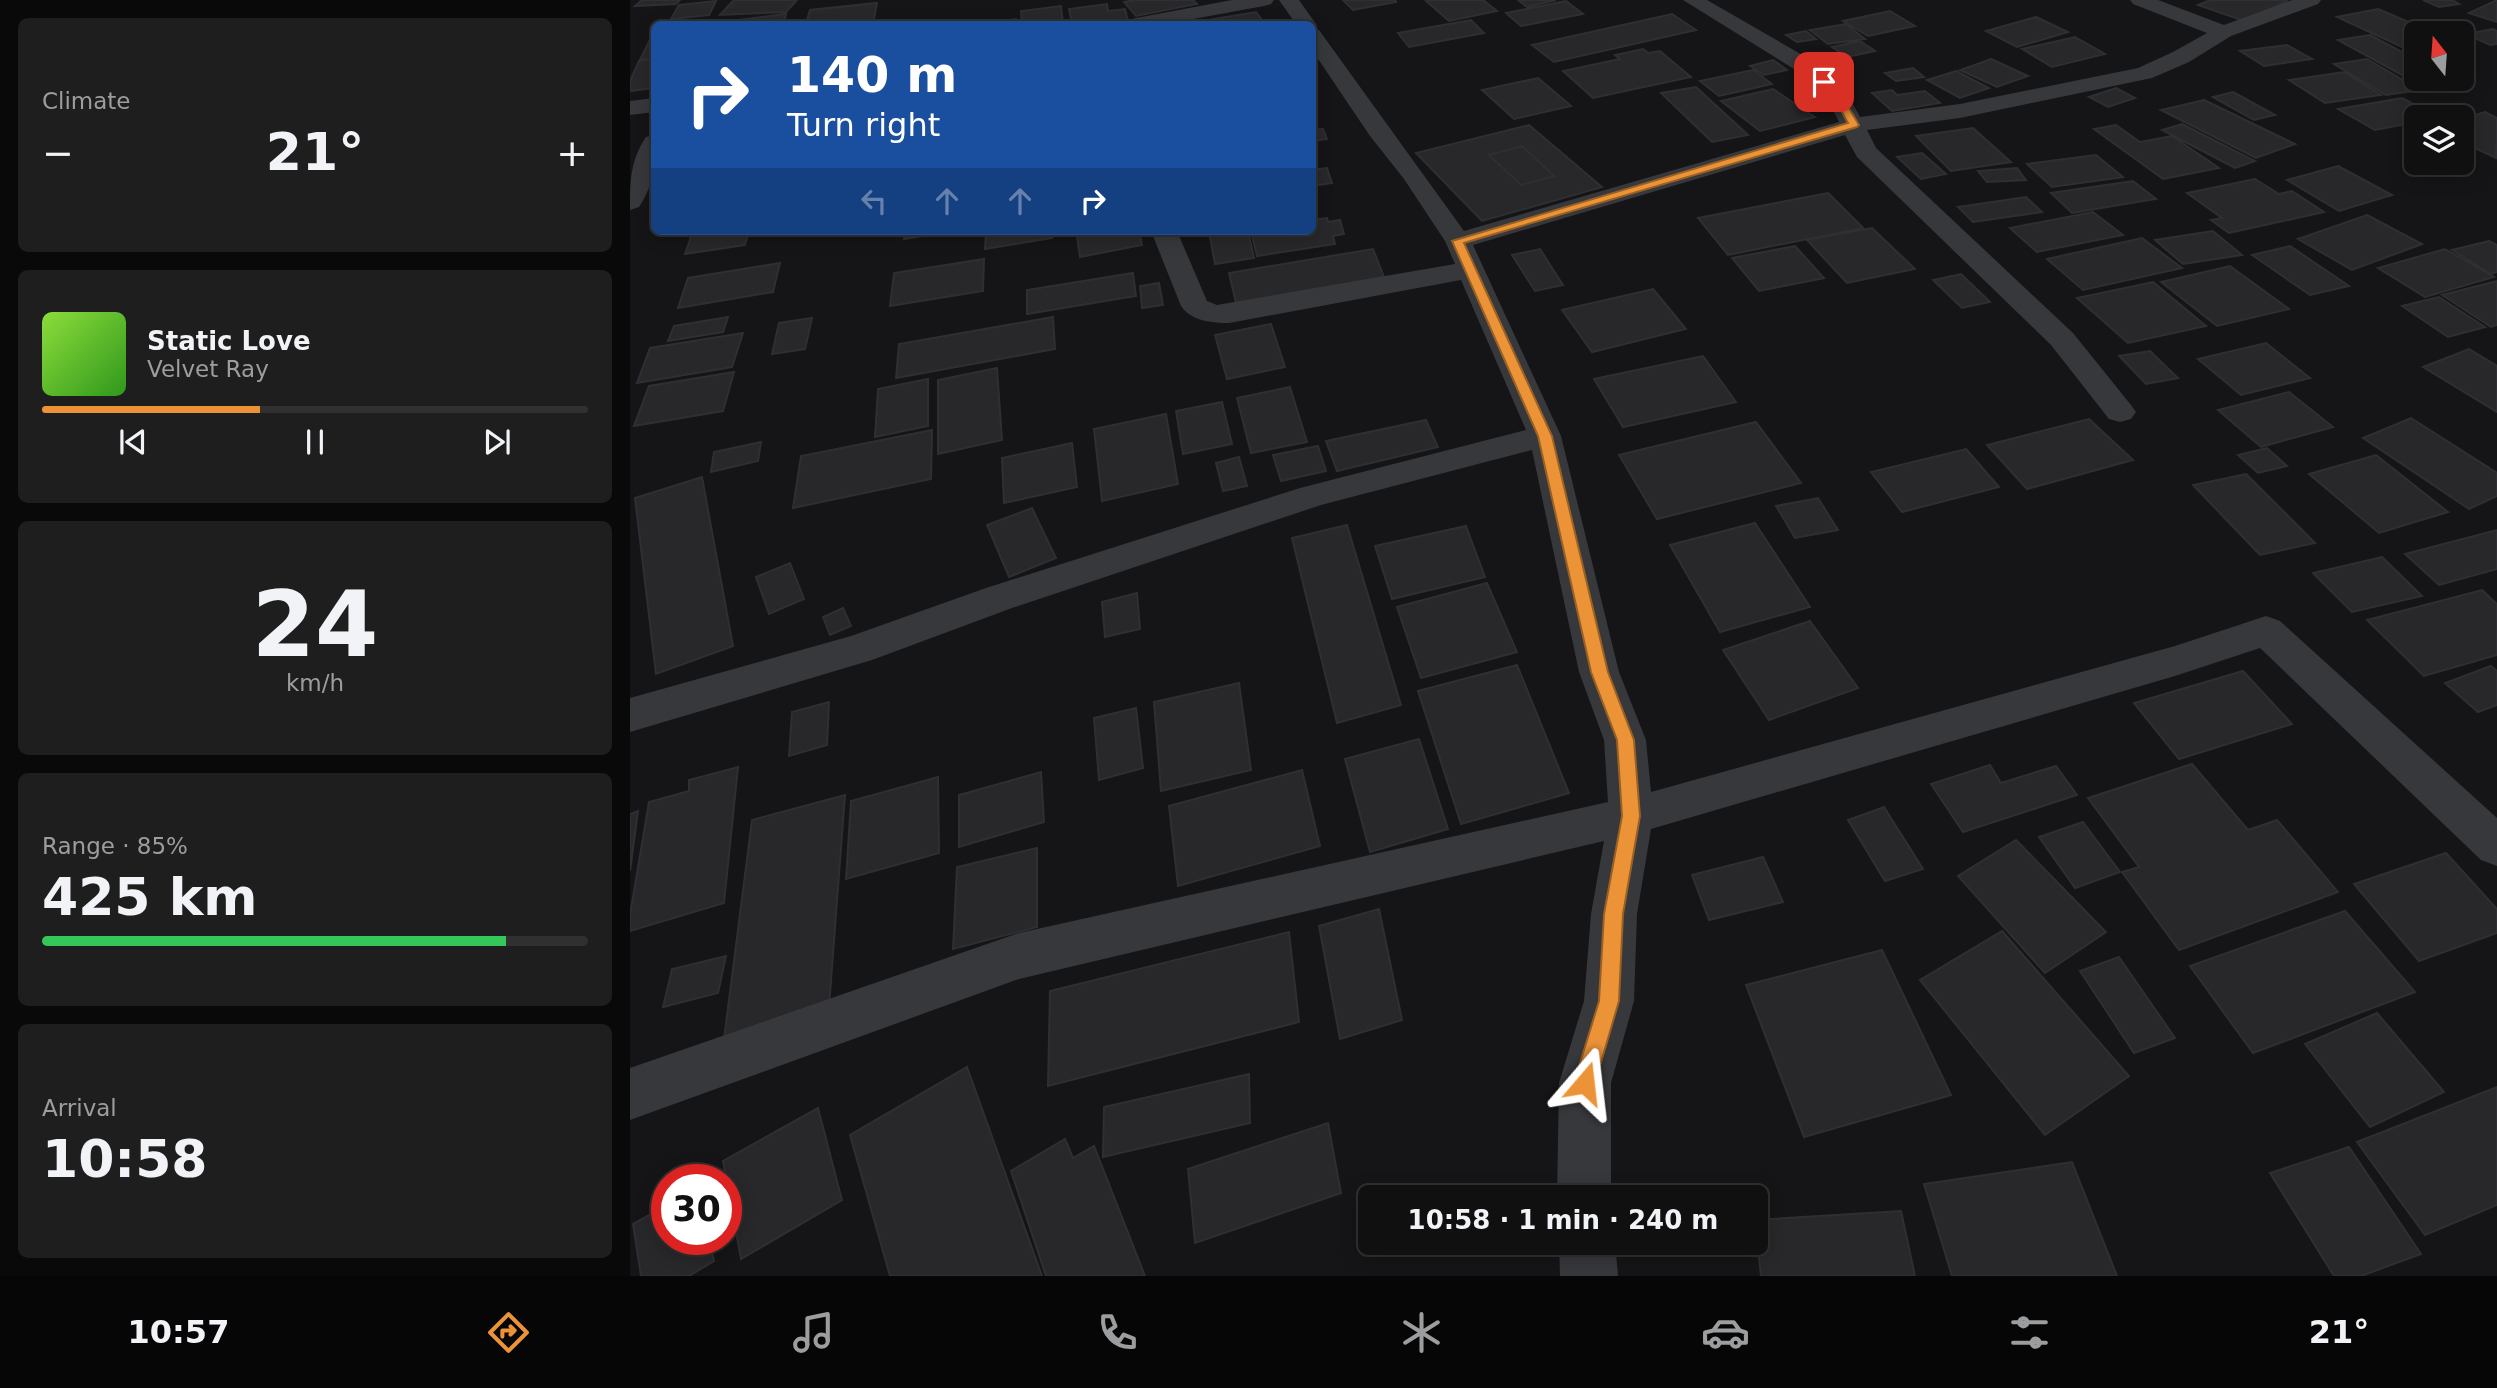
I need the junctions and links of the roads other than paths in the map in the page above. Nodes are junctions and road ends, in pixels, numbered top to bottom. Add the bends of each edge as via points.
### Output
1 (1264, 0) edge
2 (1289, 0) edge
3 (1693, 0) edge
4 (2140, 0) edge
5 (2311, 0) edge
6 (1152, 21) edge
7 (1304, 21) edge
8 (2224, 32) junction
9 (1316, 40) edge
10 (651, 105) edge
11 (630, 108) edge
12 (1854, 125) junction
13 (651, 150) edge
14 (630, 202) edge
15 (1165, 235) edge
16 (1464, 256) junction
17 (2120, 412) dead end
18 (1545, 436) junction
19 (630, 715) edge
20 (1631, 816) junction
21 (2497, 846) edge
22 (630, 1094) edge
23 (1584, 1185) edge
24 (1588, 1255) edge
25 (1589, 1276) edge

1 - 6 street
2 - 7 street
3 - 12 street via 1810,69 1837,95
4 - 8 street
5 - 8 street
8 - 12 street via 2144,73 1960,111
9 - 16 street via 1414,175
10 - 11 street
12 - 16 street
12 - 17 street via 1866,152 2062,339
13 - 14 street
15 - 16 street via 1195,306 1213,314 1229,314
16 - 18 street
18 - 19 street via 1312,496 858,649
18 - 20 street via 1600,672 1625,740
20 - 21 street via 2266,631
20 - 22 street via 1019,956
20 - 23 street via 1614,914 1609,1001 1585,1083
24 - 25 street

